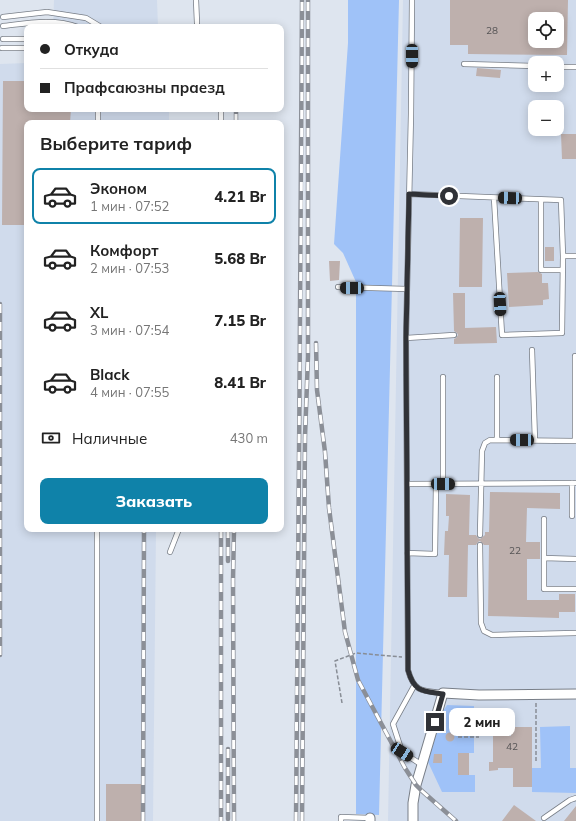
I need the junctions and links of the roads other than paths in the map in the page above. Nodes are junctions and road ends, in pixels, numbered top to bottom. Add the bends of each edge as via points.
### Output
1 (196, 0) edge
2 (412, 0) edge
3 (3, 17) dead end
4 (197, 23) dead end
5 (69, 24) edge
6 (97, 24) edge
7 (3, 26) dead end
8 (24, 39) edge
9 (3, 40) dead end
10 (2, 48) dead end
11 (24, 48) edge
12 (464, 64) dead end
13 (528, 66) edge
14 (564, 67) edge
15 (576, 67) edge
16 (409, 194) junction
17 (494, 198) junction
18 (540, 200) junction
19 (563, 256) junction
20 (576, 256) edge
21 (562, 270) junction
22 (338, 287) dead end
23 (407, 289) junction
24 (454, 335) dead end
25 (497, 335) dead end
26 (502, 335) junction
27 (406, 338) junction
28 (532, 350) dead end
29 (575, 356) edge
30 (443, 377) dead end
31 (497, 377) dead end
32 (497, 440) junction
33 (535, 441) junction
34 (575, 441) edge
35 (574, 483) edge
36 (407, 484) junction
37 (436, 484) junction
38 (443, 484) junction
39 (480, 484) junction
40 (572, 516) dead end
41 (544, 519) dead end
42 (98, 532) edge
43 (178, 532) edge
44 (480, 535) dead end
45 (480, 545) dead end
46 (170, 552) dead end
47 (407, 553) junction
48 (544, 558) junction
49 (576, 559) edge
50 (576, 589) edge
51 (576, 633) edge
52 (414, 686) junction
53 (443, 694) junction
54 (576, 694) edge
55 (422, 765) junction
56 (576, 798) edge
57 (544, 818) dead end
58 (370, 820) edge
59 (97, 821) edge
60 (341, 821) edge
61 (413, 821) edge

1 - 4 lane
2 - 16 lane
3 - 6 lane via 46,12 86,18
5 - 7 lane via 35,22
8 - 9 lane
10 - 11 lane
12 - 13 lane
14 - 15 lane
16 - 17 lane
16 - 23 lane
17 - 18 lane
17 - 26 lane
18 - 19 lane via 561,200
18 - 21 lane via 541,270
19 - 20 lane
19 - 21 lane
21 - 26 lane via 562,334
22 - 23 lane
23 - 27 lane
24 - 27 lane
25 - 26 lane
27 - 36 lane
28 - 33 lane
29 - 34 lane
30 - 38 lane
31 - 32 lane
32 - 33 lane
32 - 39 lane via 490,440 483,447
33 - 34 lane
35 - 39 lane
35 - 40 lane
36 - 37 lane
36 - 47 lane
37 - 38 lane
37 - 47 lane via 435,554
38 - 39 lane
39 - 44 lane
41 - 48 lane
42 - 59 lane
43 - 46 lane
45 - 51 lane via 481,623 484,631 492,635
47 - 52 lane via 408,670
48 - 49 lane
48 - 50 lane via 544,589
52 - 53 lane via 425,692
52 - 55 lane via 393,724 402,752
53 - 54 street
53 - 55 street
55 - 61 street via 413,803
56 - 57 lane
58 - 60 lane via 341,817

